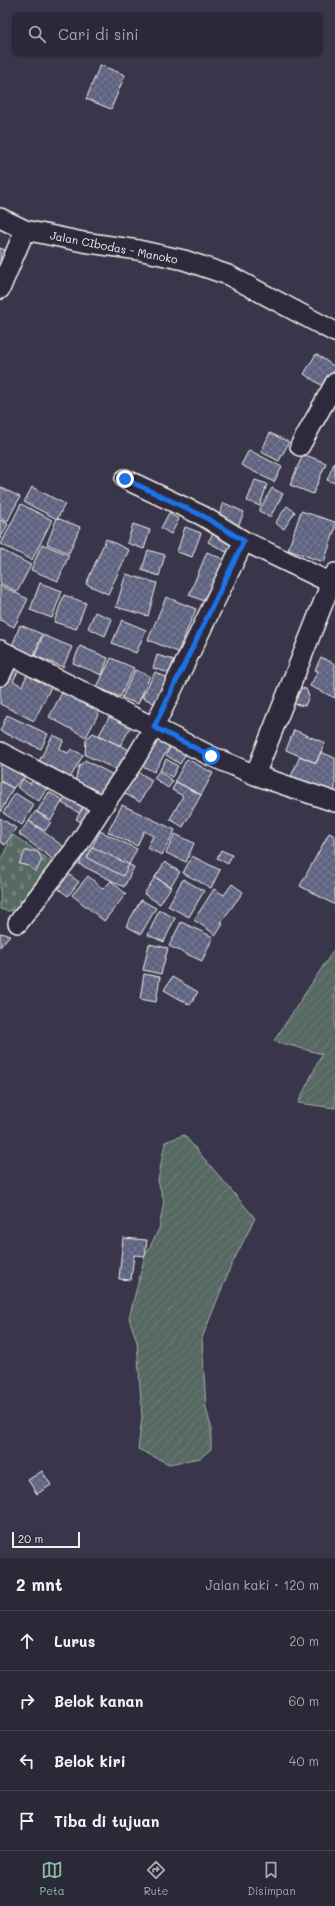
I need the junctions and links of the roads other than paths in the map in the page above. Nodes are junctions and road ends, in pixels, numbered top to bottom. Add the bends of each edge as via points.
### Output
1 (0, 218) edge
2 (25, 230) junction
3 (0, 289) edge
4 (335, 332) edge
5 (335, 383) edge
6 (300, 446) dead end
7 (125, 479) dead end
8 (244, 541) junction
9 (333, 578) edge
10 (5, 653) edge
11 (0, 676) edge
12 (154, 727) junction
13 (0, 752) edge
14 (255, 775) junction
15 (335, 802) edge
16 (103, 806) junction
17 (18, 923) dead end

1 - 2 street, Jalan CIbodas - Manoko
2 - 3 street
2 - 4 street, Jalan CIbodas - Manoko via 184,260 228,275
5 - 6 street
7 - 8 street via 203,516
8 - 9 street
8 - 12 street
9 - 14 street
10 - 11 street
10 - 12 street
12 - 14 street
12 - 16 street
13 - 16 street
14 - 15 street
16 - 17 street via 78,845

